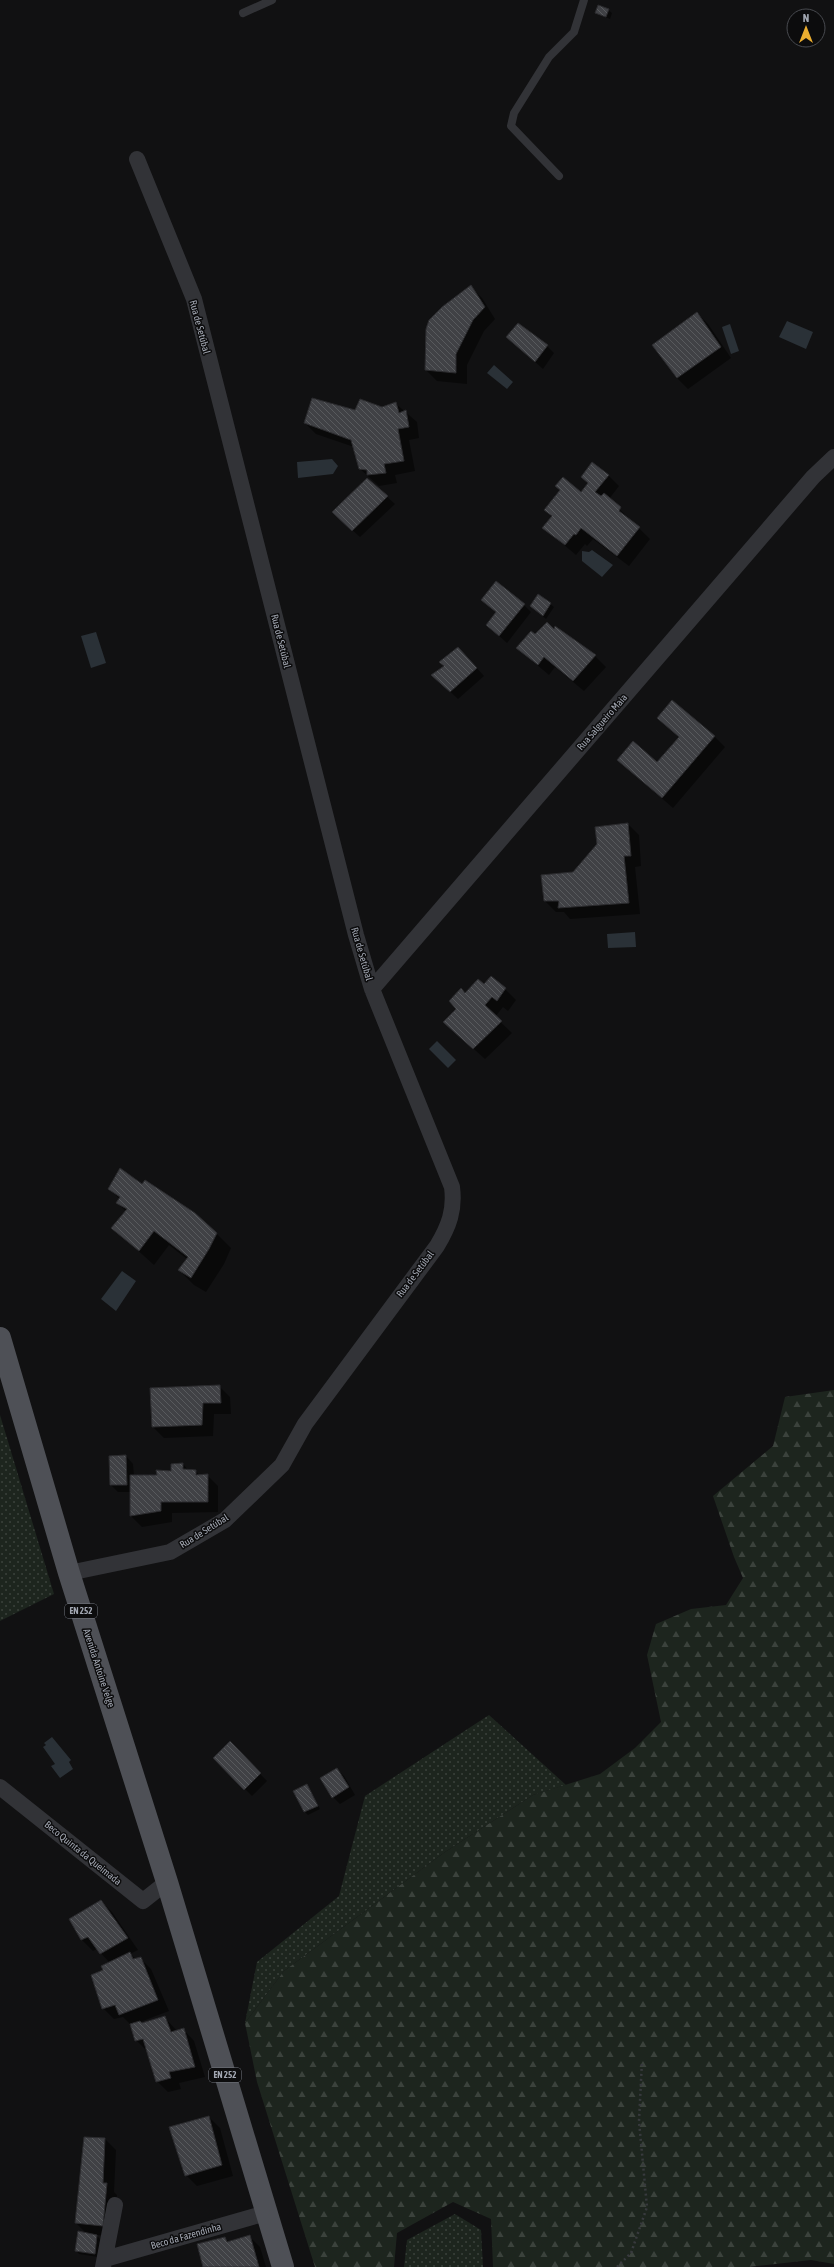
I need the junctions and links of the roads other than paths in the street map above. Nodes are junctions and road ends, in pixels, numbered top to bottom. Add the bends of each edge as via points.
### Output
1 (272, 0) edge
2 (584, 0) edge
3 (243, 13) dead end
4 (137, 159) dead end
5 (559, 176) dead end
6 (834, 457) edge
7 (372, 989) junction
8 (0, 1338) edge
9 (69, 1573) junction
10 (0, 1787) edge
11 (167, 1882) junction
12 (115, 2205) dead end
13 (266, 2213) junction
14 (104, 2263) edge
15 (283, 2267) edge

1 - 3 lane
2 - 5 lane via 574,32 549,57 514,112 511,126
4 - 7 street, Rua de Setúbal via 194,299
6 - 7 street, Rua Salgueiro Maia via 813,477
7 - 9 street, Rua de Setúbal via 452,1187 454,1200 447,1229 305,1424 282,1465 225,1520 170,1552
8 - 9 main road, Avenida Antoine Velge / EN 252
9 - 11 main road, Avenida Antoine Velge / EN 252
10 - 11 street, Beco Quinta da Queimada via 143,1901
11 - 13 main road, EN 252
12 - 14 street, Beco da Fazendinha
13 - 14 street, Beco da Fazendinha
13 - 15 main road, EN 252

